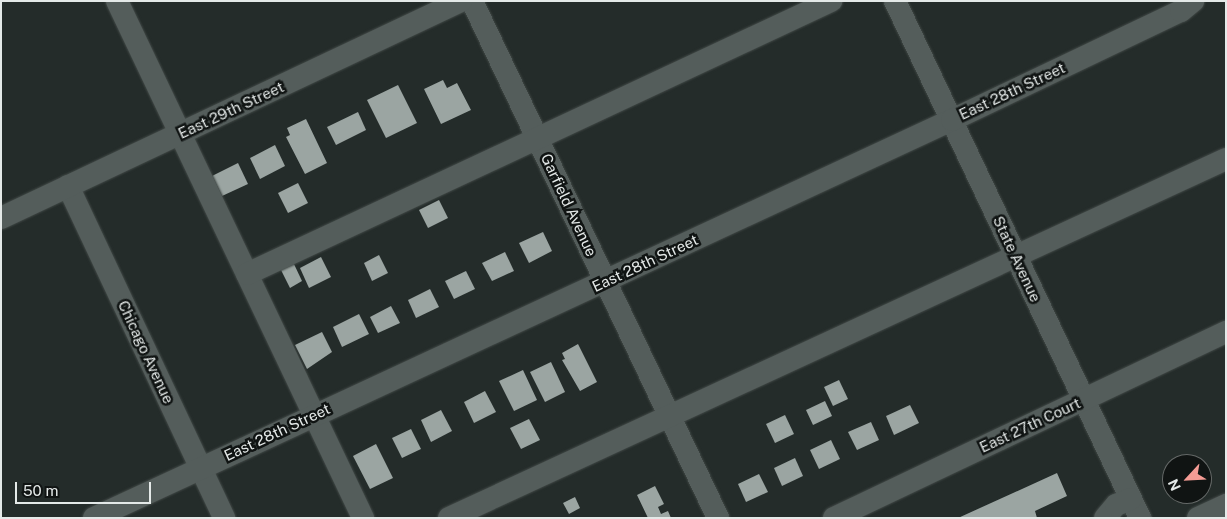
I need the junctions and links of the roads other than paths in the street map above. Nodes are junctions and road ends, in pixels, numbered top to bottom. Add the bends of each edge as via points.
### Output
1 (117, 1) edge
2 (461, 1) edge
3 (472, 1) edge
4 (831, 1) edge
5 (895, 1) edge
6 (1183, 4) edge
7 (422, 9) edge
8 (952, 120) junction
9 (180, 134) junction
10 (538, 138) junction
11 (1226, 159) edge
12 (68, 186) junction
13 (1, 218) edge
14 (1016, 256) junction
15 (247, 274) junction
16 (606, 282) junction
17 (1226, 332) edge
18 (1083, 400) junction
19 (314, 415) junction
20 (670, 416) junction
21 (201, 469) junction
22 (1226, 505) edge
23 (1135, 508) edge
24 (94, 518) edge
25 (224, 518) edge
26 (363, 518) edge
27 (449, 518) edge
28 (718, 518) edge
29 (834, 518) edge
30 (1105, 518) edge
31 (1198, 518) edge

1 - 9 street
2 - 7 street, East 29th Street
3 - 10 street, Garfield Avenue
4 - 10 street
5 - 8 street, State Avenue
6 - 8 street, East 28th Street
7 - 9 street, East 29th Street
8 - 14 street, State Avenue
8 - 16 street, East 28th Street
9 - 12 street, East 29th Street
9 - 15 street
10 - 15 street
10 - 16 street, Garfield Avenue
11 - 14 street
12 - 13 street, East 29th Street
12 - 21 street, Chicago Avenue
14 - 18 street, State Avenue
14 - 20 street
15 - 19 street
16 - 19 street, East 28th Street via 467,342
16 - 20 street, Garfield Avenue
17 - 18 street, East 27th Court
18 - 23 street, State Avenue
18 - 29 street, East 27th Court
19 - 21 street, East 28th Street
19 - 26 street
20 - 27 street
20 - 28 street, Garfield Avenue
21 - 24 street, East 28th Street
21 - 25 street, Chicago Avenue
22 - 31 street
23 - 30 street via 1116,505

